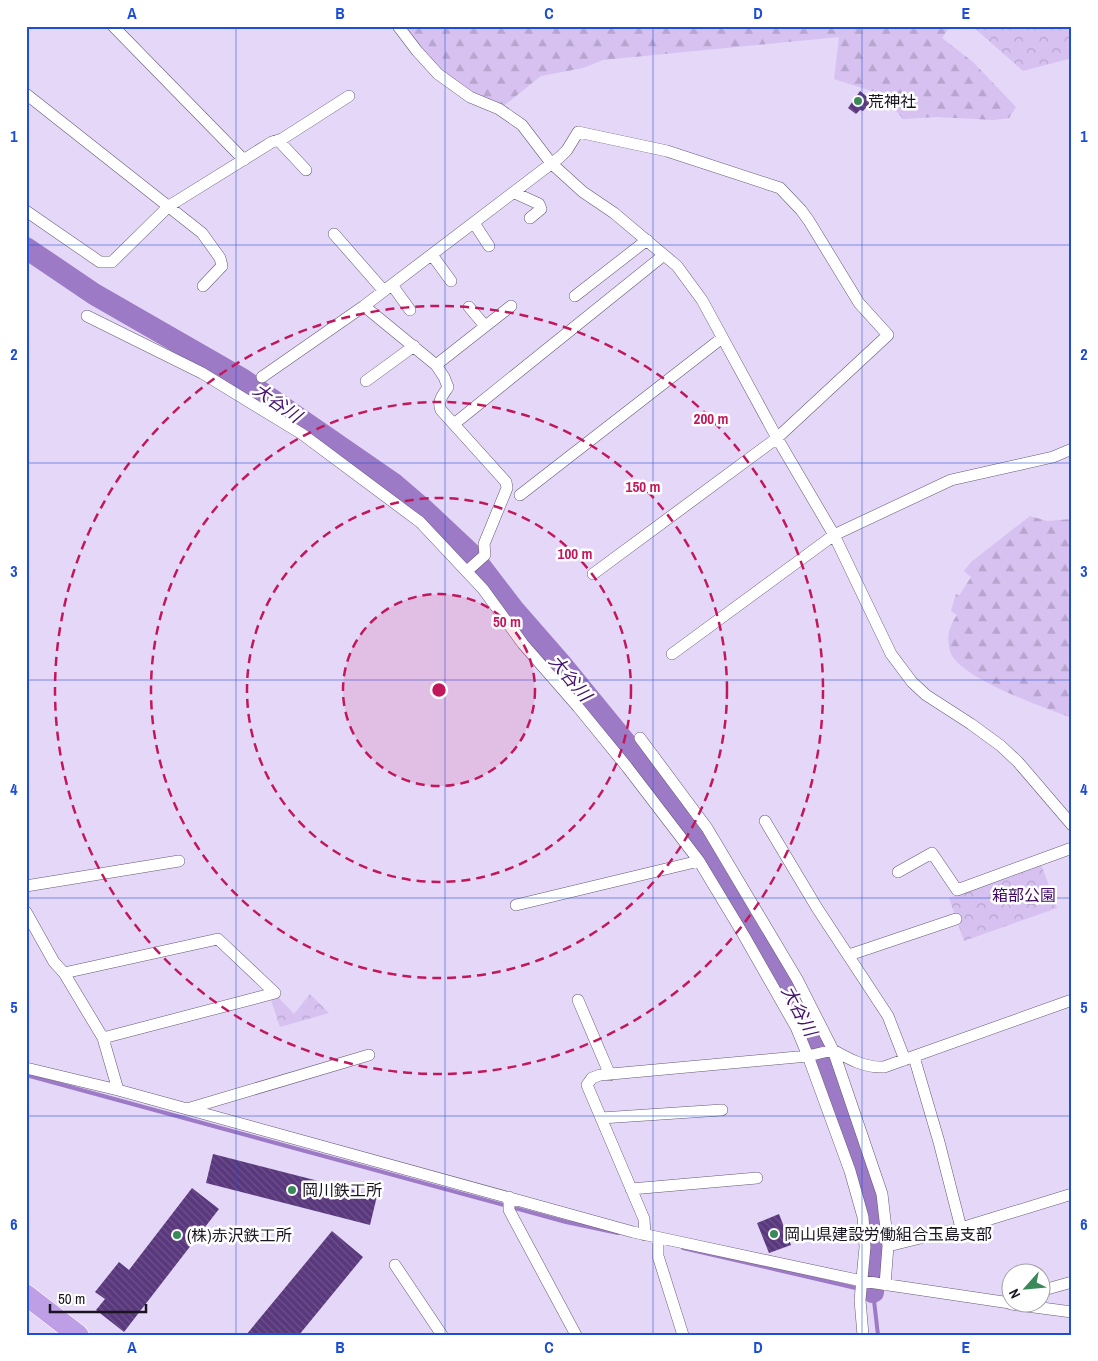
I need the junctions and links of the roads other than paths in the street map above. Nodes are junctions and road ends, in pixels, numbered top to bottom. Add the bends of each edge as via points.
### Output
1 (113, 26) edge
2 (398, 26) edge
3 (26, 94) edge
4 (349, 96) dead end
5 (278, 140) junction
6 (244, 160) junction
7 (551, 163) junction
8 (306, 170) dead end
9 (515, 193) junction
10 (169, 206) junction
11 (26, 211) edge
12 (530, 218) dead end
13 (474, 224) junction
14 (334, 234) dead end
15 (647, 240) junction
16 (489, 246) dead end
17 (432, 255) junction
18 (664, 255) junction
19 (451, 282) dead end
20 (203, 286) dead end
21 (388, 288) junction
22 (575, 296) dead end
23 (364, 306) junction
24 (511, 306) dead end
25 (469, 307) dead end
26 (410, 310) dead end
27 (87, 316) dead end
28 (485, 326) junction
29 (722, 338) junction
30 (414, 346) junction
31 (436, 365) junction
32 (262, 377) dead end
33 (366, 381) dead end
34 (454, 424) junction
35 (777, 438) junction
36 (1072, 449) edge
37 (520, 495) dead end
38 (834, 535) junction
39 (466, 571) junction
40 (593, 574) dead end
41 (672, 654) dead end
42 (640, 738) dead end
43 (765, 821) dead end
44 (1072, 825) edge
45 (1072, 848) edge
46 (179, 861) dead end
47 (699, 861) junction
48 (898, 872) dead end
49 (26, 886) edge
50 (516, 905) dead end
51 (26, 912) edge
52 (956, 918) dead end
53 (849, 955) junction
54 (64, 973) junction
55 (578, 1000) dead end
56 (1072, 1000) edge
57 (103, 1038) junction
58 (833, 1050) junction
59 (369, 1055) dead end
60 (808, 1056) junction
61 (909, 1059) junction
62 (26, 1068) edge
63 (610, 1075) junction
64 (118, 1090) junction
65 (187, 1109) junction
66 (722, 1110) dead end
67 (601, 1118) junction
68 (757, 1178) dead end
69 (631, 1189) junction
70 (1072, 1194) edge
71 (509, 1203) junction
72 (961, 1228) junction
73 (645, 1235) junction
74 (658, 1243) junction
75 (888, 1246) junction
76 (395, 1265) dead end
77 (862, 1282) junction
78 (1072, 1282) edge
79 (885, 1285) junction
80 (1050, 1288) edge
81 (26, 1295) edge
82 (1000, 1302) edge
83 (1050, 1309) edge
84 (1072, 1312) edge
85 (78, 1335) edge
86 (442, 1335) edge
87 (576, 1335) edge
88 (683, 1335) edge
89 (863, 1335) edge

1 - 6 street
2 - 7 street via 438,74 470,97 499,109 522,125
3 - 10 street
4 - 5 street
5 - 6 street
5 - 8 street
6 - 10 street
7 - 9 street
7 - 15 street via 583,192
7 - 35 street via 567,150 578,132 667,151 780,188 801,210 860,304 888,335
9 - 12 street via 539,204 541,208
9 - 13 street
10 - 11 street via 117,258 107,263 100,262
10 - 20 street via 202,233 222,262
13 - 16 street
13 - 17 street
14 - 21 street
15 - 18 street
15 - 22 street
17 - 19 street
17 - 21 street
18 - 29 street via 689,281
18 - 34 street
21 - 23 street
21 - 26 street
23 - 30 street
23 - 32 street
24 - 28 street
25 - 28 street
27 - 39 street via 202,373 302,434 420,522
28 - 31 street
29 - 35 street
29 - 37 street
30 - 31 street
30 - 33 street
31 - 34 street via 448,387 438,405
34 - 39 street via 506,482 507,488 484,544 485,555
35 - 38 street
35 - 40 street
36 - 38 street via 1053,457 952,480
38 - 41 street
38 - 44 street via 891,654 912,682 1001,746
39 - 47 street via 627,767
42 - 58 street via 707,828 797,980
43 - 53 street via 816,908
45 - 48 street via 957,890 932,853
46 - 49 street
47 - 50 street
47 - 60 street via 796,1027
51 - 54 street via 54,962
52 - 53 street
53 - 61 street via 888,1016
54 - 57 street
54 - 57 street via 218,939 275,992
55 - 63 street
56 - 61 street
57 - 64 street
58 - 60 street
58 - 61 street via 873,1067
58 - 75 street via 882,1194
59 - 65 street
60 - 63 street
60 - 77 street via 850,1171 862,1217 865,1247
61 - 72 street via 939,1142
62 - 64 street
63 - 67 street via 592,1078 587,1085
64 - 65 street
65 - 71 street
66 - 67 street
67 - 69 street
68 - 69 street
69 - 73 street via 644,1219
70 - 72 street
71 - 73 street
71 - 87 street
72 - 75 street
73 - 74 street
74 - 77 street
74 - 88 street
75 - 79 street
76 - 86 street
77 - 79 street
77 - 89 street
78 - 80 street
79 - 82 street
81 - 85 highway
83 - 84 street

